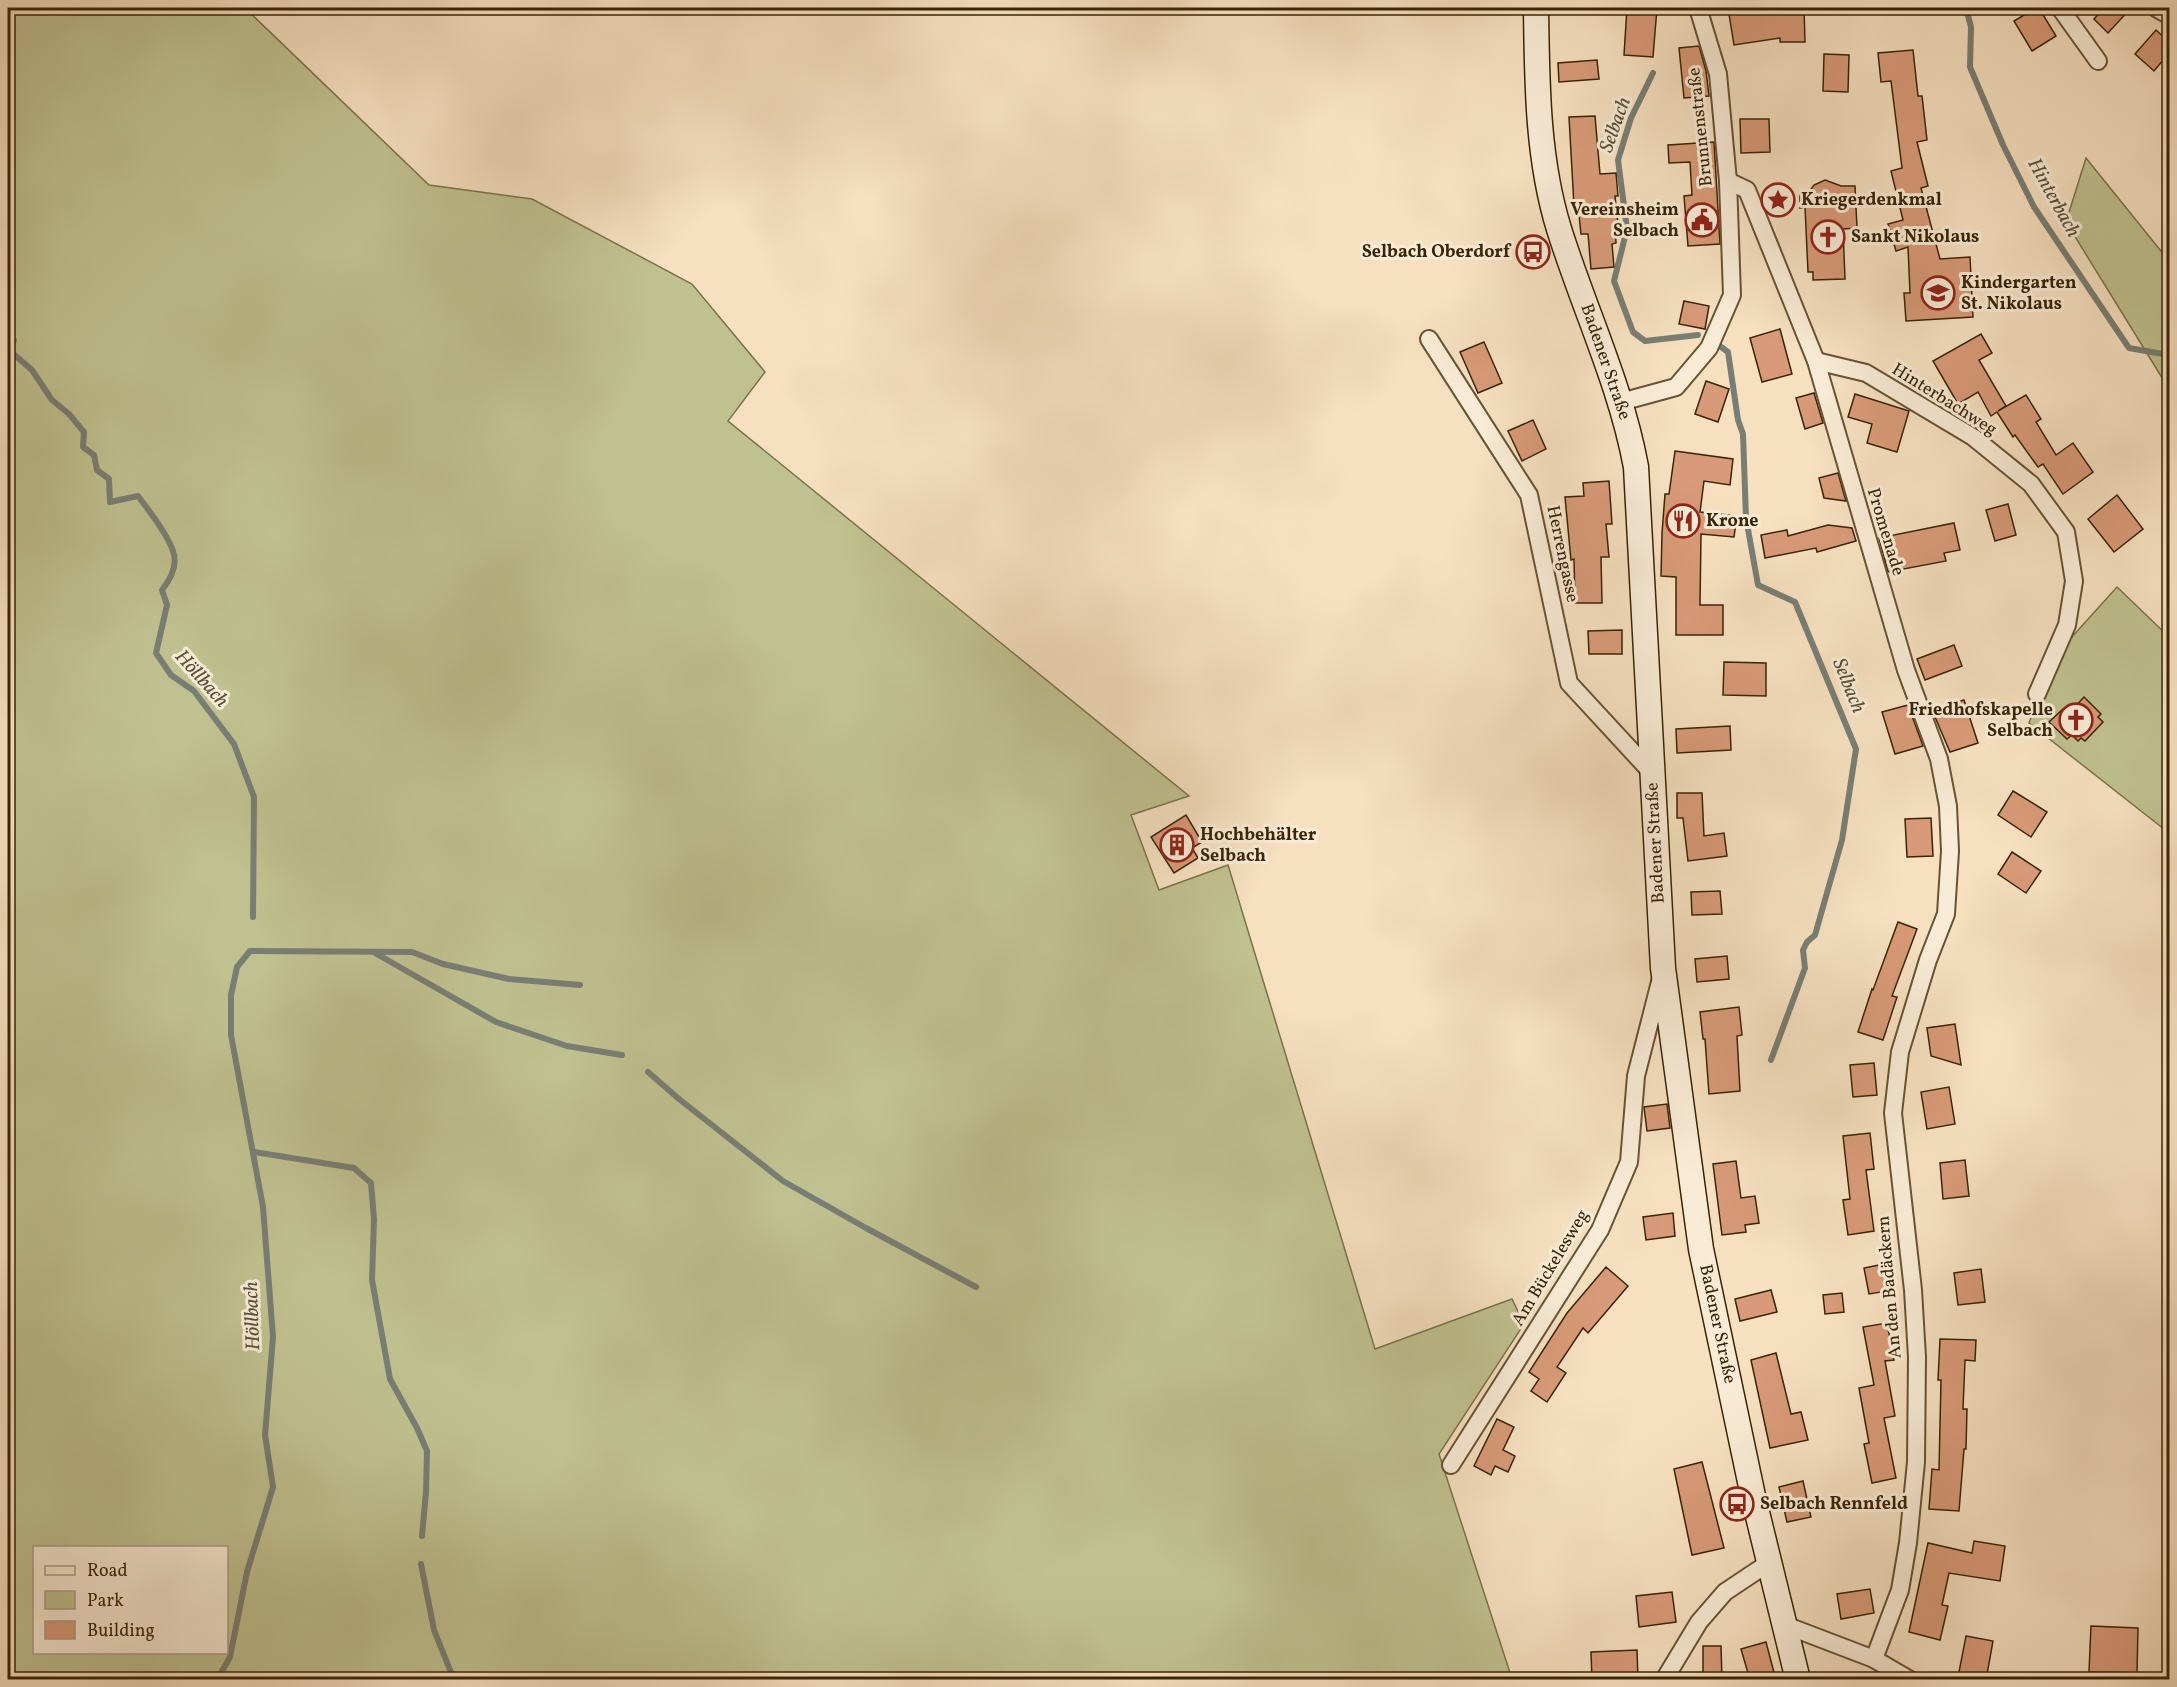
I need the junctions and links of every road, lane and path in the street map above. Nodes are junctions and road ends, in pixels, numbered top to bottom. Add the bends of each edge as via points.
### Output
1 (1536, 8) edge
2 (1698, 8) edge
3 (2060, 8) edge
4 (2156, 8) edge
5 (2169, 16) edge
6 (2098, 61) dead end
7 (1728, 181) junction
8 (1429, 339) dead end
9 (1816, 362) junction
10 (1621, 402) junction
11 (2037, 694) dead end
12 (1652, 773) junction
13 (1946, 914) joint
14 (1663, 968) junction
15 (1451, 1465) dead end
16 (1770, 1562) junction
17 (1785, 1624) junction
18 (1874, 1659) junction
19 (1664, 1680) edge
20 (1798, 1680) edge
21 (1910, 1680) edge

1 - 10 main road, Badener Straße via 1542,155 1558,227
2 - 7 street, Brunnenstraße via 1718,74
3 - 6 street
4 - 5 street
7 - 9 street, Promenade via 1747,190
7 - 10 street, Brunnenstraße via 1731,295 1709,348 1676,387
8 - 12 street, Herrengasse via 1529,495 1569,683
9 - 11 street, Hinterbachweg via 1866,373 1973,437 2031,484 2066,532 2074,581 2067,625
9 - 13 street, Promenade via 1906,670 1939,759 1948,806
10 - 12 main road, Badener Straße via 1636,467
12 - 14 main road, Badener Straße
13 - 18 street, An den Badäckern via 1900,1052 1893,1113 1913,1290 1916,1462 1900,1590
14 - 15 street, Am Bückelesweg via 1636,1076 1629,1162 1594,1240
14 - 16 main road, Badener Straße via 1701,1249
16 - 17 main road, Badener Straße
16 - 19 street via 1725,1592 1699,1622
17 - 18 street
17 - 20 main road, Badener Straße
18 - 21 street

